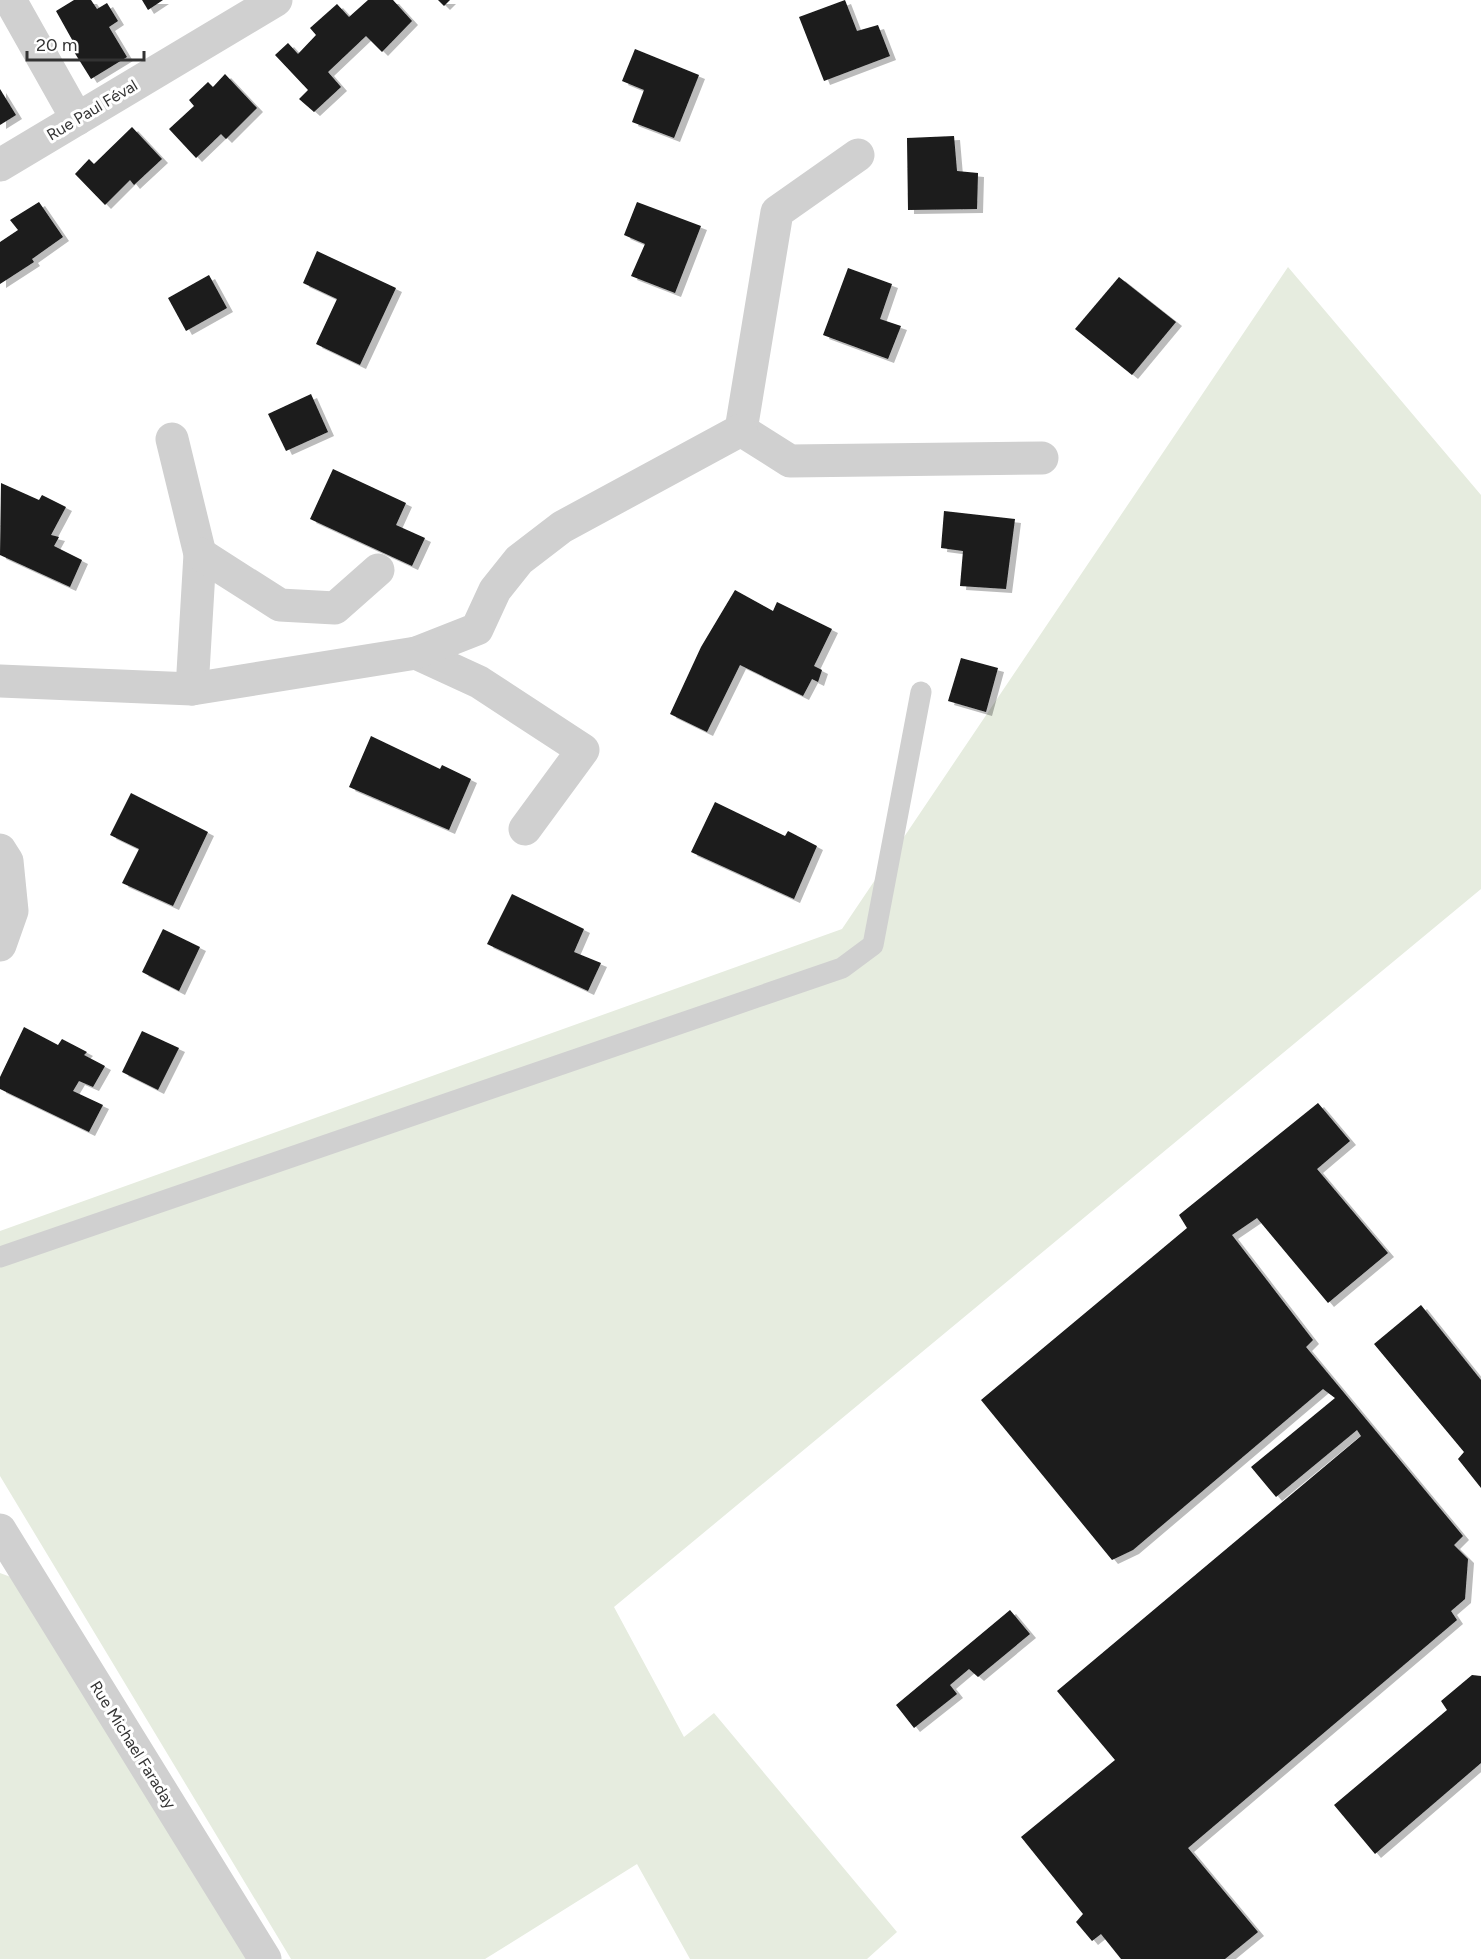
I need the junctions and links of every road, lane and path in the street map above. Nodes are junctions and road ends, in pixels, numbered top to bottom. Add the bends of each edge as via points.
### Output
1 (10, 0) edge
2 (276, 0) edge
3 (77, 119) junction
4 (858, 155) dead end
5 (0, 165) edge
6 (741, 430) junction
7 (172, 439) dead end
8 (1042, 458) dead end
9 (200, 554) junction
10 (378, 570) dead end
11 (416, 653) junction
12 (0, 681) edge
13 (192, 689) junction
14 (921, 692) dead end
15 (525, 829) dead end
16 (0, 850) edge
17 (0, 945) edge
18 (0, 1257) edge
19 (0, 1530) edge
20 (265, 1959) edge

1 - 3 street
2 - 3 street, Rue Paul Féval
3 - 5 street, Rue Paul Féval
4 - 6 street via 777,212
6 - 8 street via 790,461
6 - 11 street via 562,527 519,560 495,590 477,628
7 - 9 street
9 - 10 street via 280,605 335,608
9 - 13 street
11 - 13 street
11 - 15 street via 479,682 582,750
12 - 13 street
14 - 18 lane via 873,945 842,968
16 - 17 street via 7,861 12,911
19 - 20 street, Rue Michael Faraday

